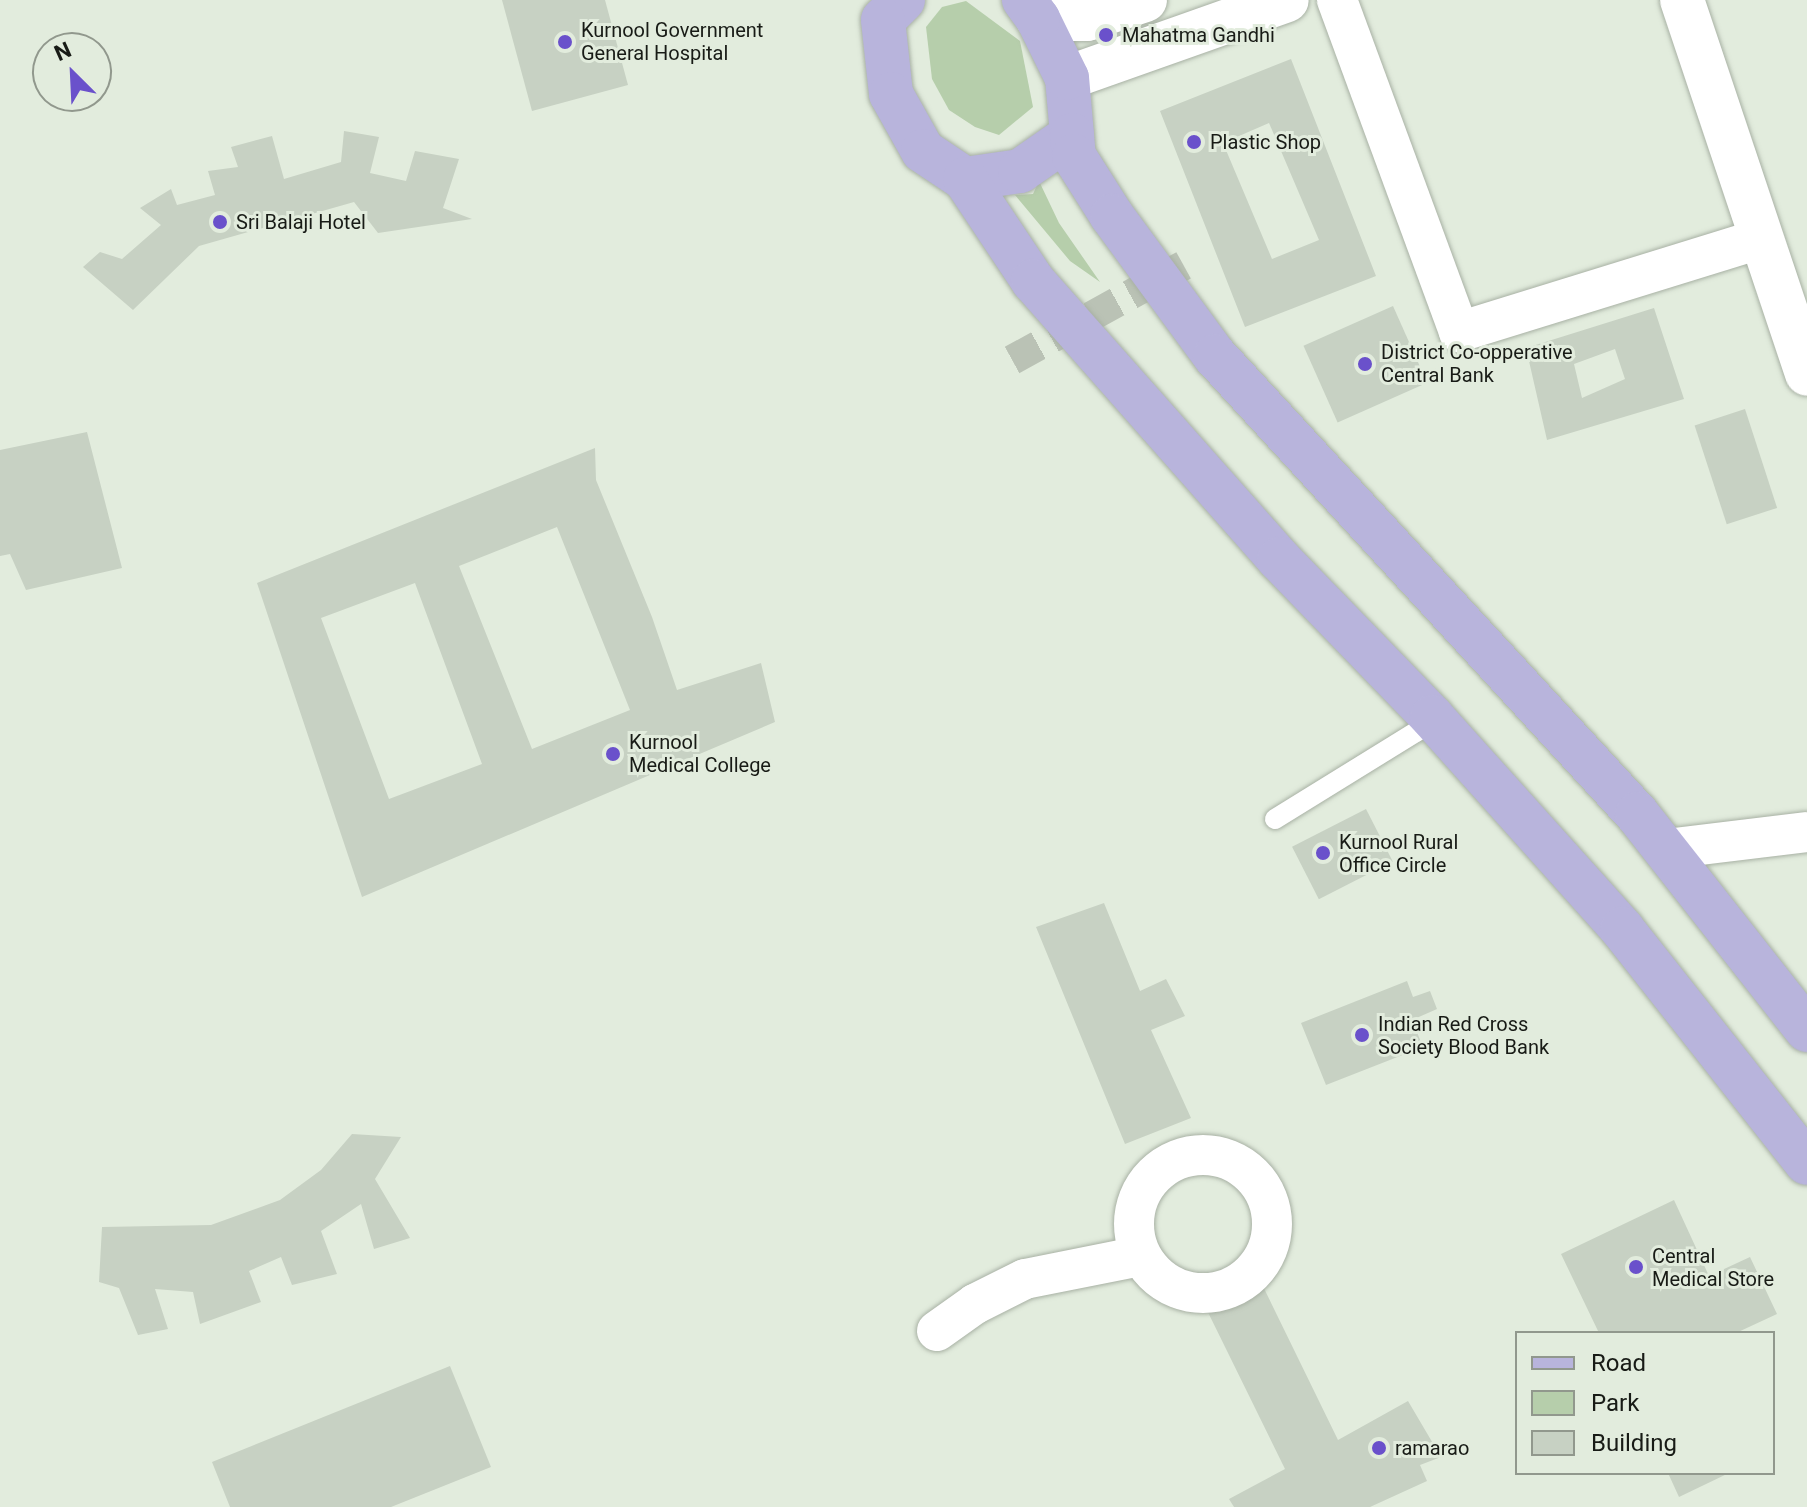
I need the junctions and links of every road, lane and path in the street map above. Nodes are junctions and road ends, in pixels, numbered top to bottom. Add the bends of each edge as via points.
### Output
1 (1145, 0) edge
2 (1287, 0) edge
3 (1337, 0) edge
4 (1682, 0) edge
5 (887, 7) edge
6 (1031, 9) edge
7 (1067, 78) junction
8 (1072, 135) junction
9 (965, 179) junction
10 (1762, 238) junction
11 (1807, 374) edge
12 (1432, 717) junction
13 (1275, 819) dead end
14 (1807, 832) edge
15 (1667, 849) junction
16 (1807, 1030) edge
17 (1807, 1163) edge
18 (1140, 1256) dead end
19 (937, 1331) dead end

1 - 6 street via 1087,19
2 - 7 street
3 - 10 street via 1459,332
4 - 10 street
5 - 9 main road via 891,94 923,151
6 - 7 main road
7 - 8 main road
8 - 9 main road via 1020,171
8 - 15 main road via 1074,156 1112,216 1215,356
9 - 12 main road via 1033,281 1279,559
10 - 11 street
12 - 13 lane
12 - 17 main road via 1622,929
14 - 15 street
15 - 16 main road
18 - 19 street via 1025,1279

